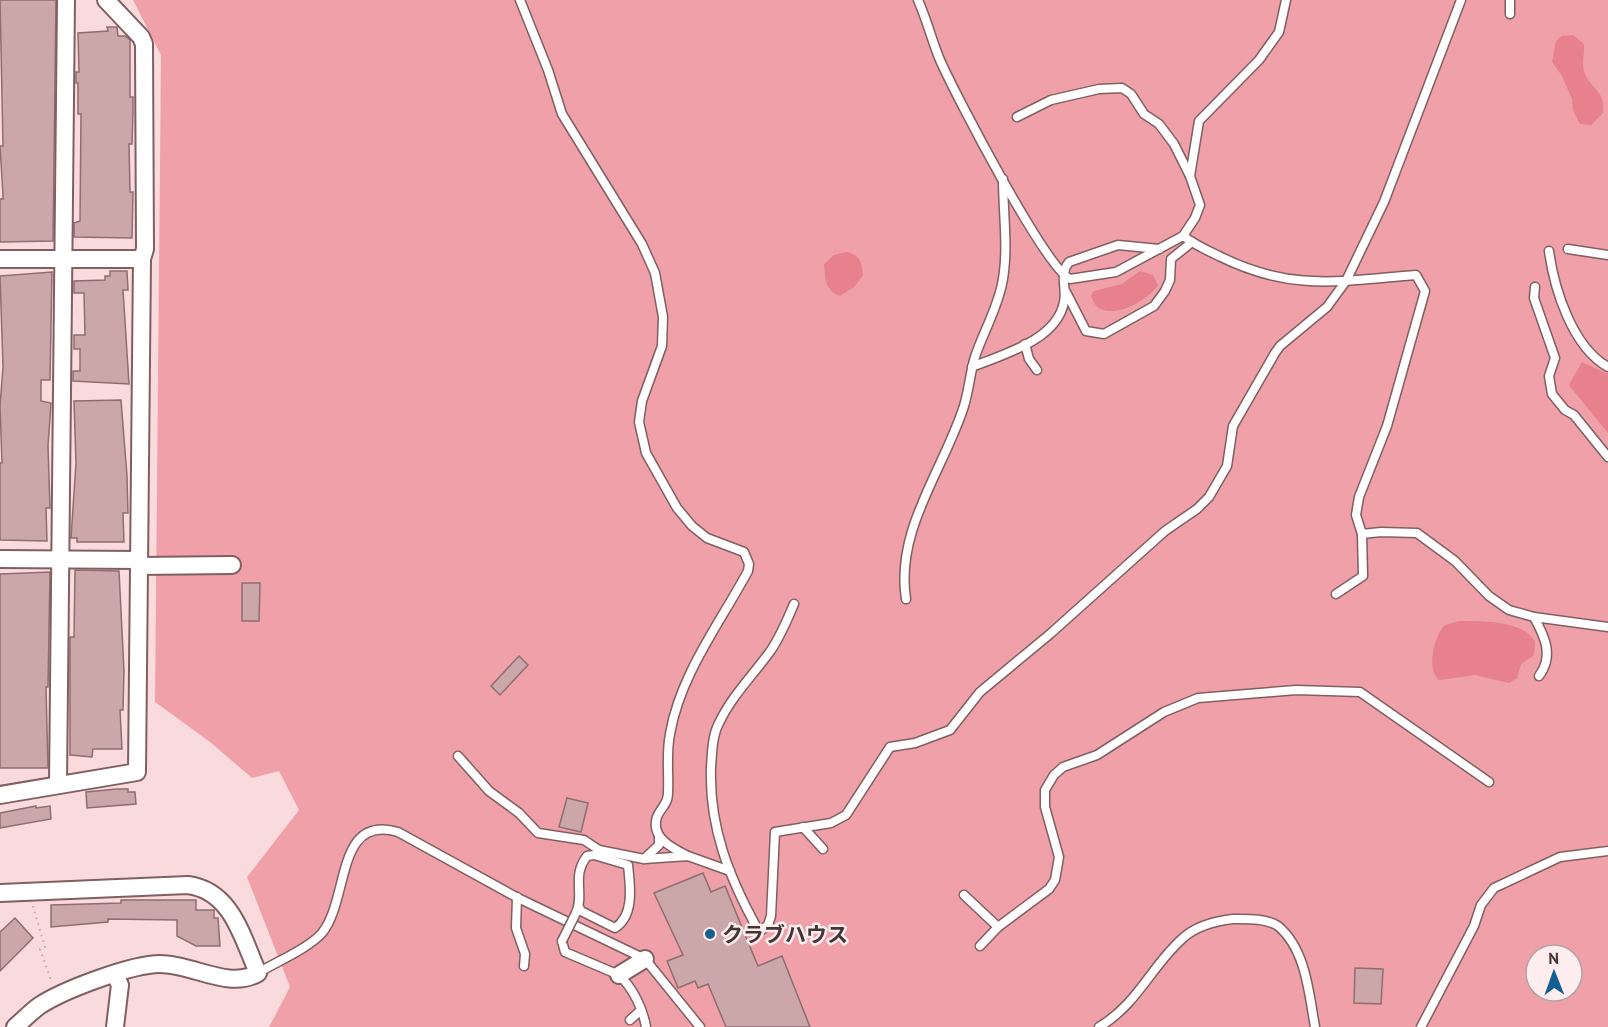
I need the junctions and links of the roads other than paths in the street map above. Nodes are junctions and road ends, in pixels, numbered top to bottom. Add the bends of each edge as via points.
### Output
1 (66, 0) edge
2 (106, 0) edge
3 (520, 0) edge
4 (918, 0) edge
5 (926, 0) edge
6 (1286, 0) edge
7 (1461, 0) edge
8 (1510, 0) edge
9 (924, 14) junction
10 (1510, 14) dead end
11 (1017, 117) dead end
12 (1190, 176) junction
13 (1003, 177) junction
14 (1183, 236) junction
15 (1192, 243) junction
16 (1160, 249) junction
17 (1568, 249) dead end
18 (1549, 251) dead end
19 (1608, 255) edge
20 (63, 258) junction
21 (0, 259) edge
22 (142, 259) junction
23 (1063, 274) junction
24 (1346, 280) junction
25 (1535, 287) dead end
26 (1065, 292) junction
27 (1025, 344) junction
28 (972, 367) junction
29 (1608, 367) edge
30 (1037, 370) dead end
31 (1608, 458) edge
32 (1362, 534) junction
33 (0, 559) edge
34 (60, 560) junction
35 (139, 563) junction
36 (232, 565) dead end
37 (1336, 594) dead end
38 (906, 599) dead end
39 (794, 604) dead end
40 (1534, 617) junction
41 (1608, 627) edge
42 (1539, 676) dead end
43 (458, 756) dead end
44 (1489, 782) dead end
45 (58, 784) junction
46 (0, 795) edge
47 (803, 827) junction
48 (659, 837) junction
49 (823, 849) dead end
50 (1608, 850) edge
51 (688, 856) junction
52 (644, 859) junction
53 (732, 873) junction
54 (0, 893) edge
55 (964, 895) dead end
56 (517, 897) junction
57 (577, 910) junction
58 (998, 927) junction
59 (980, 946) dead end
60 (645, 959) junction
61 (524, 966) dead end
62 (258, 973) junction
63 (115, 975) junction
64 (619, 975) junction
65 (641, 1010) junction
66 (630, 1020) dead end
67 (15, 1027) edge
68 (115, 1027) edge
69 (646, 1027) edge
70 (700, 1027) edge
71 (1099, 1027) edge
72 (1315, 1027) edge
73 (1420, 1027) edge

1 - 20 street
2 - 22 street via 144,44
3 - 48 lane via 562,114 642,244 655,273 663,317 663,346 642,401 639,422 646,453 677,508 692,526 706,538 744,552 749,564 676,708 667,753 668,795 656,824
4 - 9 lane
5 - 9 lane
6 - 12 lane via 1279,32 1259,60 1199,121
7 - 24 lane via 1384,202
8 - 10 lane
9 - 13 lane via 940,60
11 - 12 lane via 1051,100 1122,88 1144,114 1160,124
12 - 14 lane via 1200,205
13 - 23 lane via 1048,256
13 - 28 lane via 1002,285
14 - 15 lane
14 - 16 lane
15 - 24 lane via 1264,275 1288,281
15 - 26 lane via 1172,259 1168,286 1154,306 1104,334 1086,331
16 - 23 lane via 1116,272 1070,279
16 - 23 lane via 1118,245 1069,262
17 - 19 lane
18 - 29 lane via 1558,297 1566,314 1590,351
20 - 21 street
20 - 22 street
20 - 34 street
22 - 35 street
23 - 26 lane
24 - 32 lane via 1416,275 1425,291 1387,426 1359,497 1356,515
24 - 47 lane via 1327,307 1275,353 1233,426 1227,466 1209,497 980,692 950,730 937,737 890,747 846,815 831,823
25 - 31 lane via 1534,298 1555,358 1549,376 1552,394
26 - 27 lane via 1064,304 1052,328
27 - 28 lane
27 - 30 lane
28 - 38 lane via 964,406 921,505 906,557
32 - 37 lane via 1363,576
32 - 40 lane via 1417,533 1455,561 1489,596 1509,610
33 - 34 street
34 - 35 street
34 - 45 street
35 - 36 street
35 - 45 street via 137,772
39 - 53 lane via 771,651 717,726 710,806
40 - 41 lane
40 - 42 lane via 1547,649 1545,668
43 - 52 lane via 489,791 538,833 584,840 599,850
44 - 58 lane via 1360,692 1296,690 1198,698 1164,712 1097,754 1063,767 1054,775 1046,790 1045,807 1059,857 1055,880 1049,889
45 - 46 street
47 - 49 lane
47 - 53 lane via 776,832 771,916 763,930 757,928
48 - 51 lane
48 - 52 lane via 659,845
50 - 73 lane via 1560,857 1494,888 1481,905 1474,926
51 - 52 lane
51 - 53 lane
54 - 62 street via 201,887 228,907
55 - 58 lane
56 - 60 lane
56 - 61 lane via 516,928 525,954
56 - 62 lane via 398,832 368,832 354,843 336,909 321,934
57 - 57 lane via 578,867 586,856 628,866 631,898 620,924 615,928
57 - 64 lane, bridge via 562,941 565,952
58 - 59 lane
60 - 64 street
60 - 70 lane
62 - 63 street via 234,980 161,964 135,967
63 - 67 street via 40,1006
63 - 68 street via 120,985
64 - 65 lane
65 - 66 lane
65 - 69 lane
71 - 72 lane via 1118,1016 1185,936 1219,920 1244,919 1277,926 1296,951 1305,972

